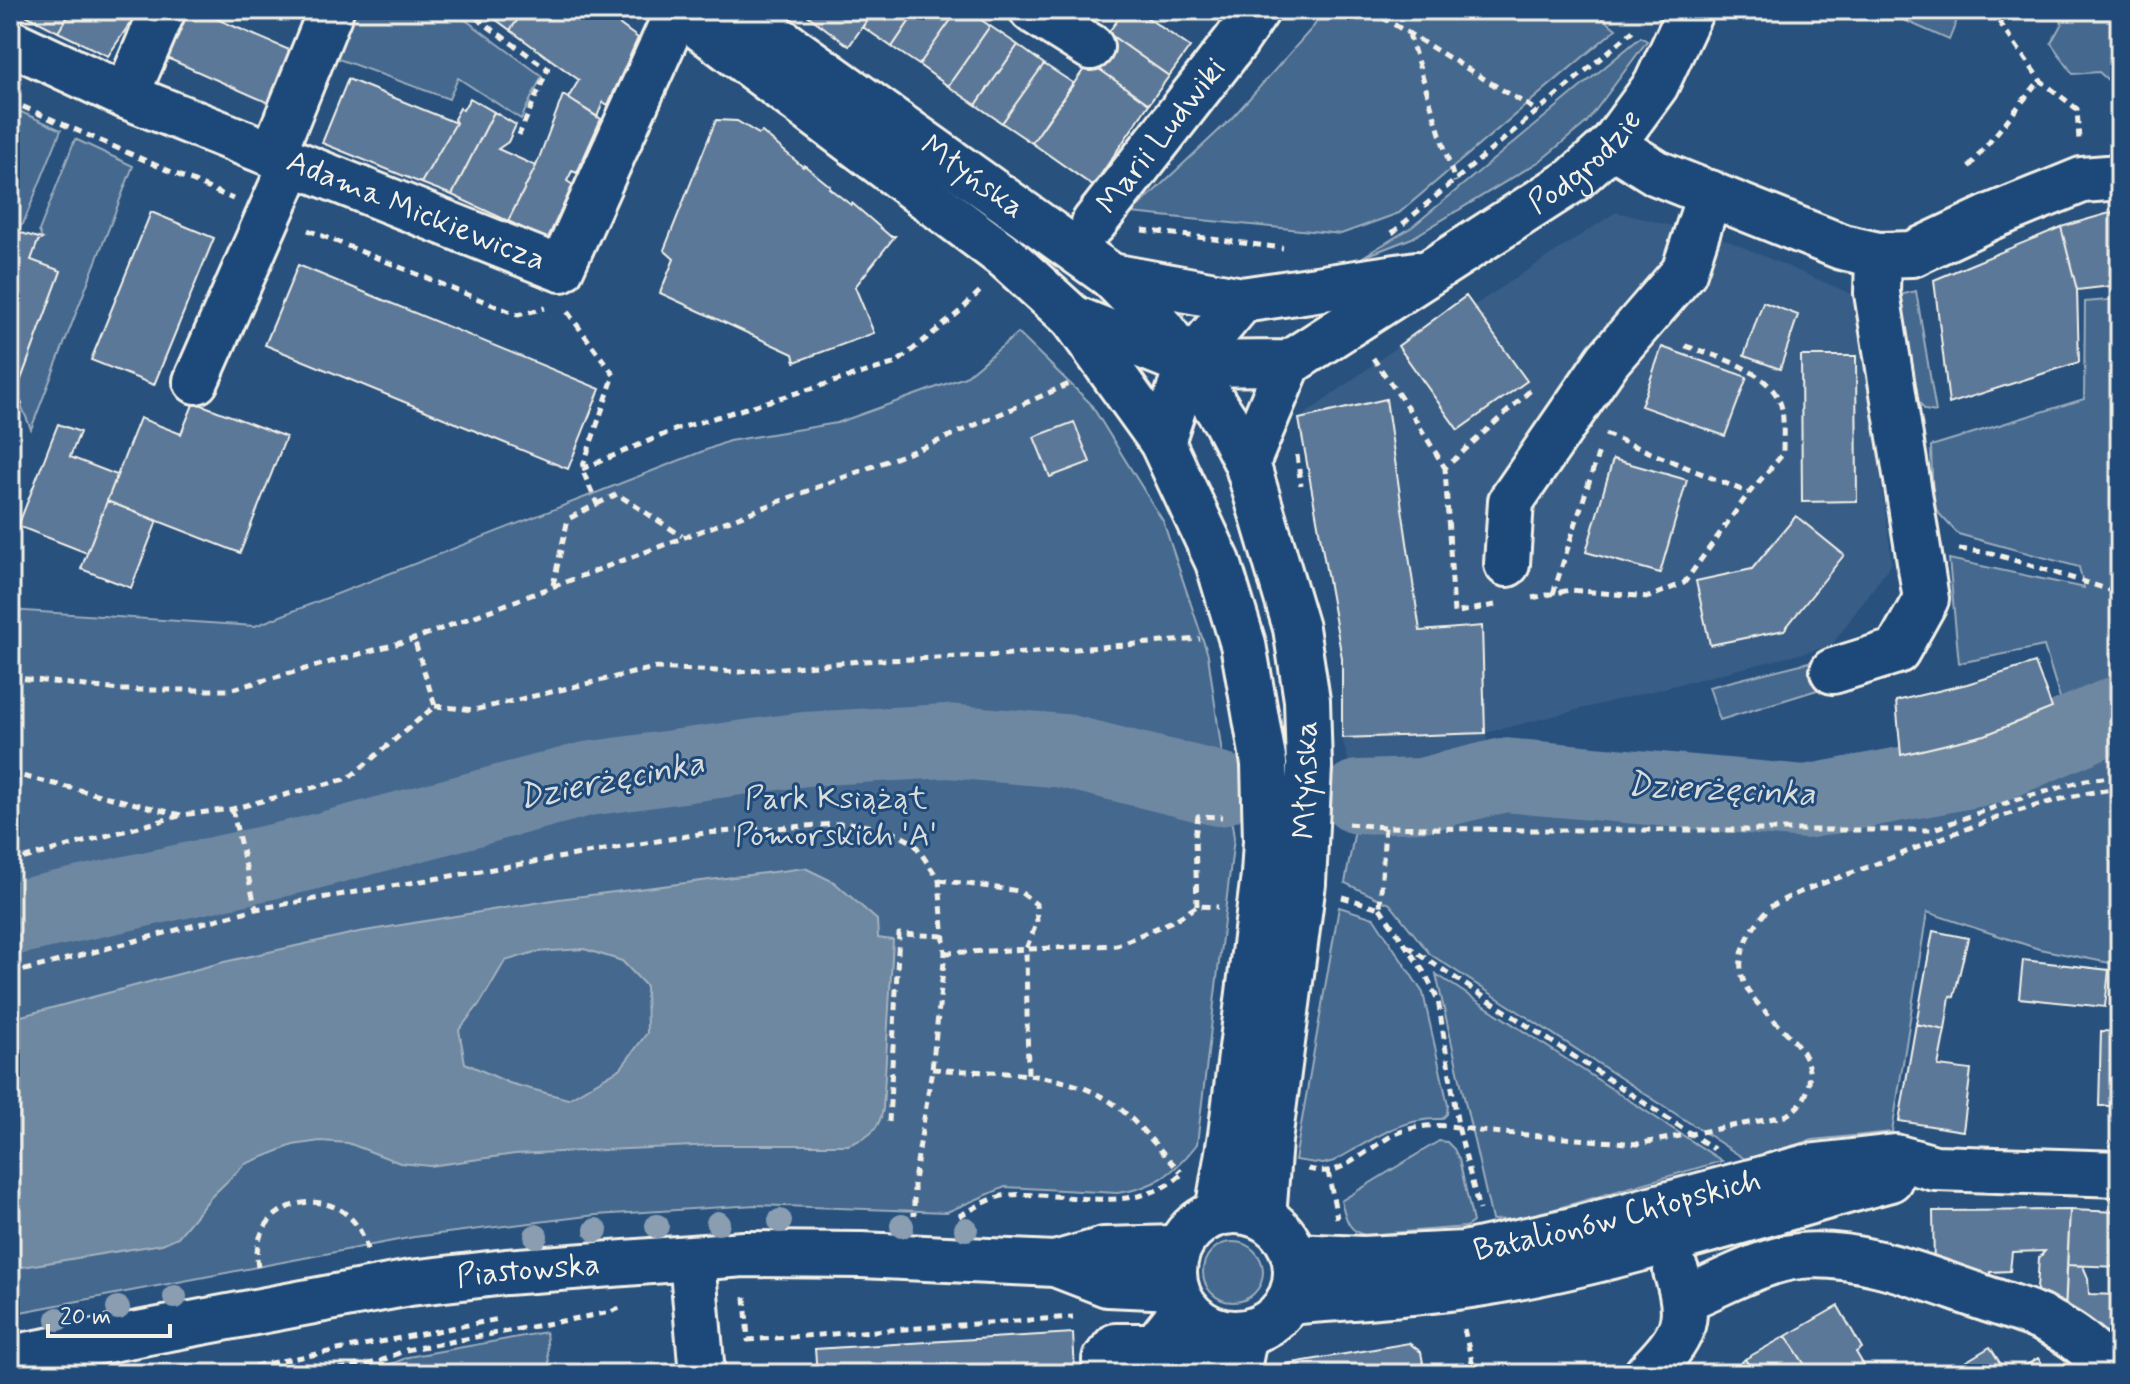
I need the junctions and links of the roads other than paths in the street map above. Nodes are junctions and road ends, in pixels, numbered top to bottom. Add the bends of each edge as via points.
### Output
1 (163, 10) edge
2 (331, 10) edge
3 (678, 10) edge
4 (738, 10) edge
5 (1032, 10) edge
6 (1257, 10) edge
7 (1691, 10) edge
8 (10, 42) edge
9 (1091, 47) dead end
10 (126, 96) junction
11 (1612, 145) junction
12 (282, 159) junction
13 (2101, 179) edge
14 (1710, 193) junction
15 (1094, 223) road end
16 (1878, 255) junction
17 (1435, 271) junction
18 (1111, 276) junction
19 (1242, 300) junction
20 (1073, 318) junction
21 (1289, 363) junction
22 (1188, 364) junction
23 (196, 381) dead end
24 (1162, 442) junction
25 (1247, 463) junction
26 (1507, 564) dead end
27 (1833, 671) dead end
28 (1300, 884) junction
29 (1935, 1168) junction
30 (2120, 1174) edge
31 (1218, 1212) junction
32 (1263, 1217) junction
33 (1666, 1240) junction
34 (1294, 1256) junction
35 (693, 1272) junction
36 (1184, 1291) junction
37 (1686, 1298) junction
38 (1288, 1302) junction
39 (1241, 1353) edge
40 (10, 1358) edge
41 (1156, 1360) edge
42 (702, 1374) edge
43 (1106, 1374) edge
44 (1198, 1374) edge
45 (1647, 1374) edge
46 (2114, 1374) edge

1 - 10 street
2 - 12 street
3 - 12 street, Adama Mickiewicza via 561,269
3 - 20 street, Młyńska via 1007,258
4 - 18 street, Młyńska
5 - 9 street
6 - 15 street, Marii Ludwiki
7 - 11 street, Podgrodzie via 1656,85
8 - 10 street, Adama Mickiewicza
10 - 12 street, Adama Mickiewicza
11 - 14 street via 1657,173
11 - 17 street, Podgrodzie via 1573,180
12 - 23 street
13 - 16 street via 1993,216 1912,254
14 - 16 street via 1842,247
14 - 26 street via 1684,272 1608,360 1511,501
16 - 27 street via 1877,293 1926,599 1897,651
17 - 19 street, Podgrodzie
17 - 21 street, Podgrodzie
18 - 19 street, Podgrodzie
18 - 22 street, Młyńska
19 - 22 street
20 - 22 street, Młyńska
20 - 24 street, Młyńska
21 - 22 street
21 - 25 street
22 - 24 street
22 - 25 street, Młyńska
24 - 28 street, Młyńska, bridge via 1222,575 1243,644 1264,764 1266,841
25 - 28 street, Młyńska, bridge via 1296,628 1307,700 1309,767
28 - 31 street, Młyńska via 1231,1135
28 - 32 street, Młyńska
29 - 30 street, Batalionów Chłopskich
29 - 33 street, Batalionów Chłopskich
29 - 34 street, Batalionów Chłopskich via 1895,1157 1807,1167 1464,1254
31 - 32 street
31 - 36 street via 1187,1232
32 - 34 street via 1282,1234
33 - 37 street, Batalionów Chłopskich
33 - 38 street, Batalionów Chłopskich via 1454,1288
34 - 38 street via 1296,1280
35 - 36 street, Piastowska via 779,1254 1055,1264 1104,1250
35 - 40 street, Piastowska via 506,1272 425,1281
35 - 42 street
36 - 39 street via 1229,1333
36 - 41 street
36 - 44 street
37 - 45 street via 1683,1326 1669,1352
37 - 46 street via 1769,1264 1826,1255 1924,1277 2026,1313 2063,1329
38 - 39 street
41 - 43 street via 1116,1346 1105,1360

